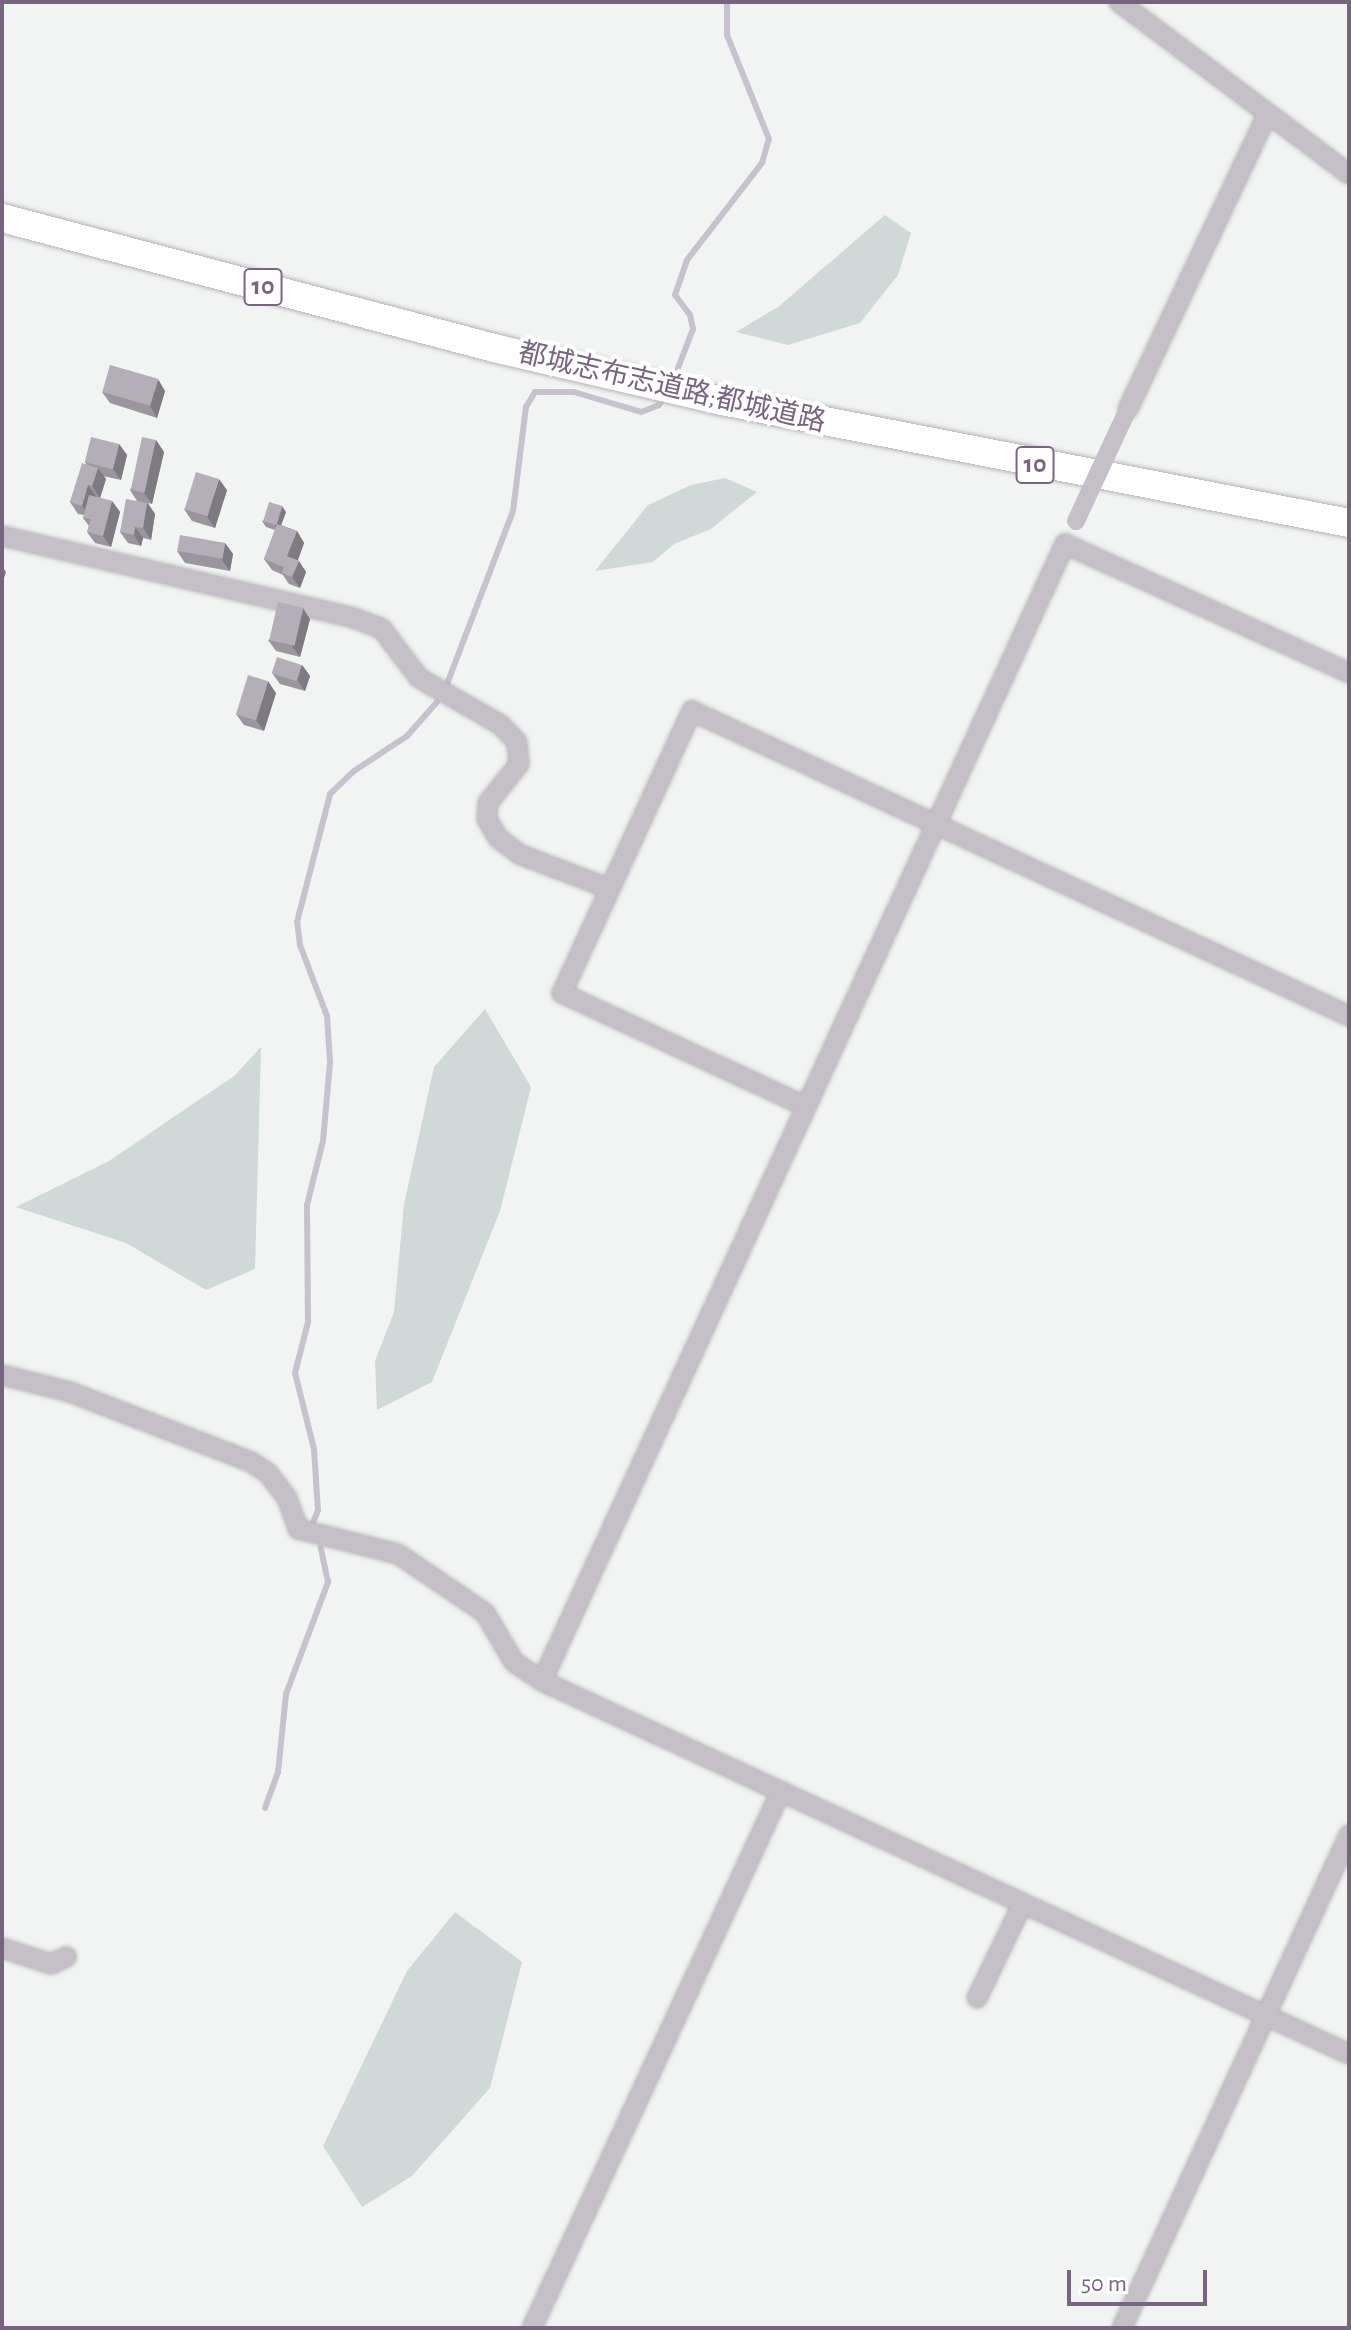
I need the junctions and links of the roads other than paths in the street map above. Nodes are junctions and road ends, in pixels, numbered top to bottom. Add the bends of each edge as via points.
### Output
1 (1119, 2) edge
2 (1268, 113) junction
3 (1349, 174) edge
4 (2, 219) edge
5 (1349, 523) edge
6 (2, 536) edge
7 (1065, 544) junction
8 (1349, 673) edge
9 (934, 824) junction
10 (608, 888) junction
11 (1349, 1016) edge
12 (805, 1106) junction
13 (2, 1375) edge
14 (542, 1681) junction
15 (781, 1791) junction
16 (1349, 1835) edge
17 (1022, 1905) junction
18 (2, 1948) edge
19 (66, 1957) dead end
20 (977, 1998) dead end
21 (1266, 2017) junction
22 (1349, 2054) edge
23 (532, 2328) edge
24 (1122, 2328) edge

1 - 2 street
2 - 3 street
2 - 7 street, bridge
4 - 5 highway, 都城志布志道路;都城道路 / 10 via 494,348 722,401
6 - 10 street via 354,618 382,629 419,678 501,725 517,742 519,764 488,803 487,819 498,838 519,854
7 - 8 street
7 - 9 street
9 - 10 street via 692,711
9 - 11 street
9 - 12 street
10 - 12 street via 562,993
12 - 14 street
13 - 14 street via 70,1392 251,1462 268,1473 287,1498 298,1529 398,1554 485,1613 514,1662
14 - 15 street
15 - 17 street
15 - 23 street
16 - 21 street
17 - 20 street
17 - 21 street
18 - 19 street via 51,1964
21 - 22 street
21 - 24 street

